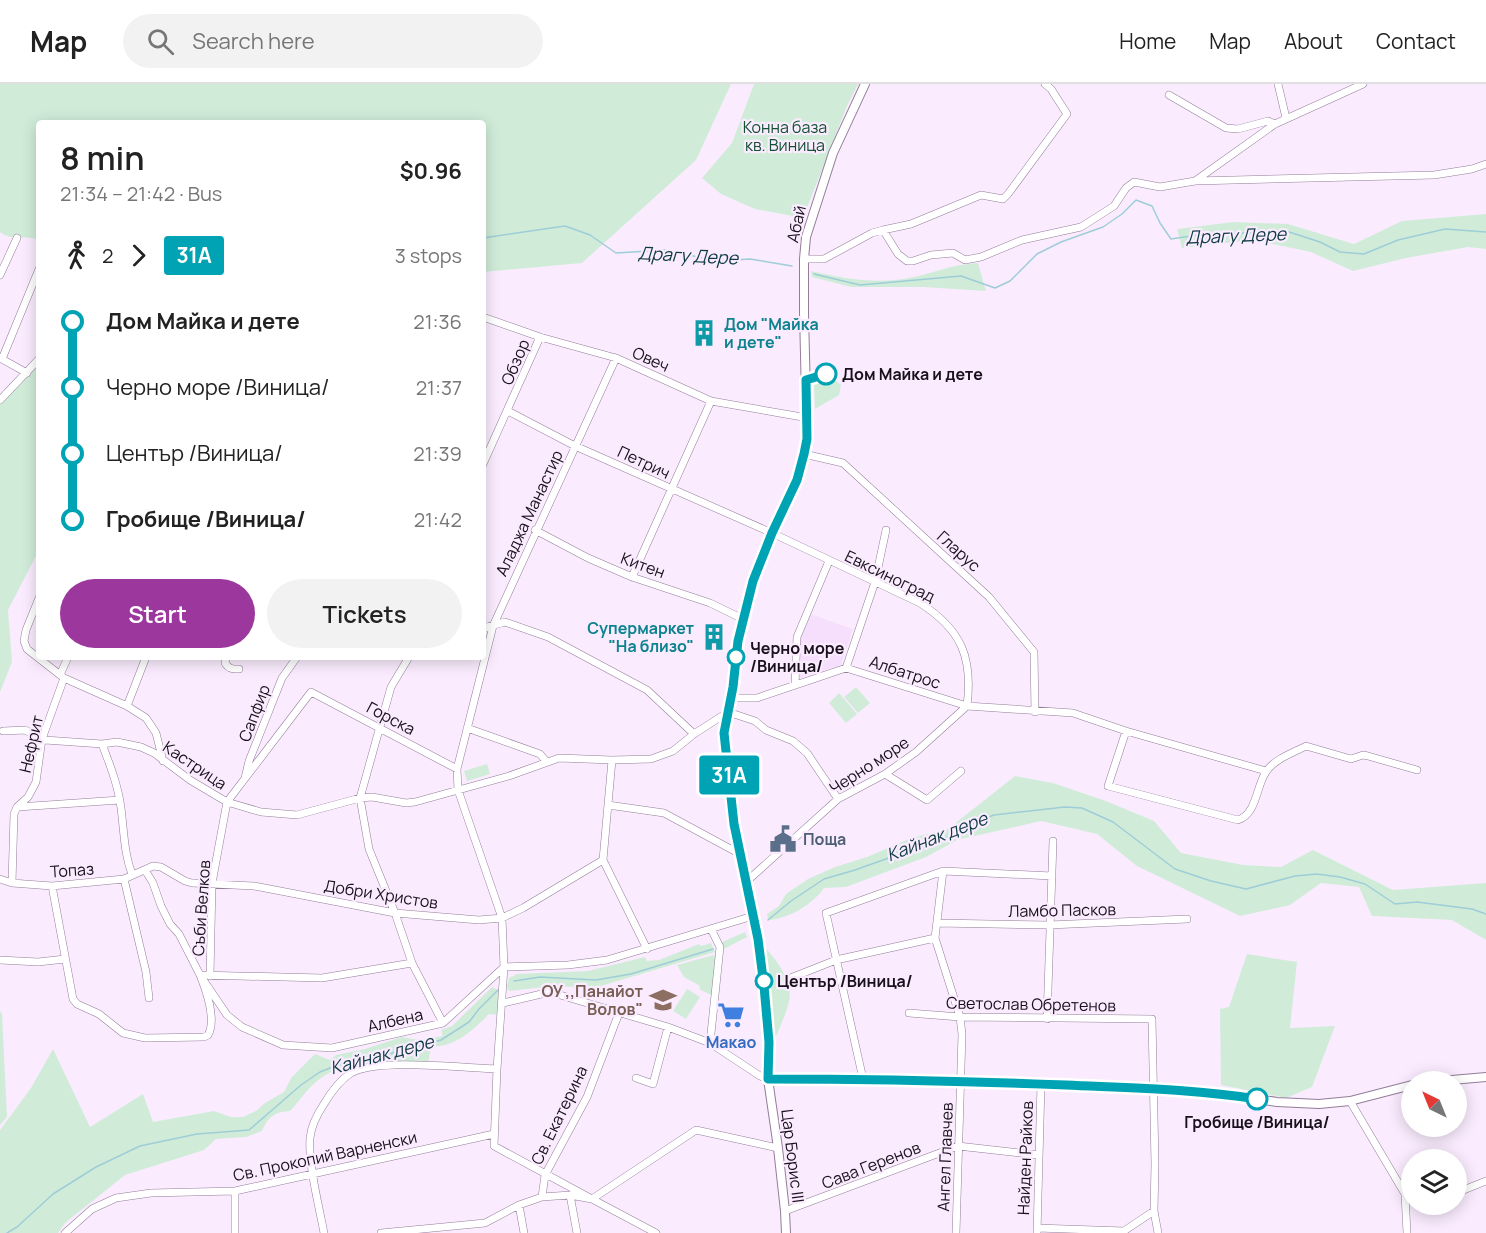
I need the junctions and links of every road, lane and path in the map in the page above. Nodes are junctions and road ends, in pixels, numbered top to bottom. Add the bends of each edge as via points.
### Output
1 (865, 84) edge
2 (1045, 84) edge
3 (1278, 84) edge
4 (1363, 84) edge
5 (1169, 94) dead end
6 (1286, 118) junction
7 (1275, 124) junction
8 (1486, 164) edge
9 (1195, 181) junction
10 (883, 230) junction
11 (17, 238) dead end
12 (804, 259) junction
13 (0, 275) edge
14 (36, 276) edge
15 (486, 318) edge
16 (540, 337) junction
17 (616, 358) junction
18 (1, 359) edge
19 (36, 362) edge
20 (27, 373) junction
21 (806, 380) joint
22 (0, 400) edge
23 (711, 401) junction
24 (508, 411) junction
25 (808, 418) junction
26 (575, 446) junction
27 (804, 454) junction
28 (486, 458) edge
29 (670, 489) junction
30 (535, 530) junction
31 (886, 530) dead end
32 (772, 533) junction
33 (829, 561) junction
34 (632, 577) junction
35 (875, 582) junction
36 (36, 605) edge
37 (743, 619) junction
38 (493, 626) junction
39 (486, 627) edge
40 (486, 653) edge
41 (36, 656) edge
42 (41, 660) edge
43 (67, 660) edge
44 (145, 660) edge
45 (226, 660) edge
46 (295, 660) edge
47 (407, 660) edge
48 (484, 660) edge
49 (846, 668) junction
50 (239, 669) dead end
51 (62, 677) junction
52 (795, 684) junction
53 (311, 692) joint
54 (730, 698) junction
55 (127, 706) junction
56 (967, 706) junction
57 (728, 712) junction
58 (1035, 712) junction
59 (380, 727) junction
60 (467, 728) junction
61 (3, 731) dead end
62 (1126, 731) junction
63 (694, 734) junction
64 (42, 739) junction
65 (102, 744) junction
66 (612, 760) junction
67 (163, 761) junction
68 (546, 761) junction
69 (457, 769) junction
70 (1417, 770) dead end
71 (961, 771) dead end
72 (1266, 771) junction
73 (885, 774) junction
74 (243, 783) junction
75 (458, 790) junction
76 (360, 798) junction
77 (838, 799) junction
78 (120, 800) junction
79 (227, 802) junction
80 (608, 805) junction
81 (17, 807) junction
82 (1053, 841) dead end
83 (740, 854) junction
84 (603, 860) junction
85 (145, 870) junction
86 (944, 871) junction
87 (132, 874) junction
88 (1052, 876) junction
89 (0, 879) edge
90 (124, 879) junction
91 (746, 882) junction
92 (12, 883) junction
93 (212, 883) junction
94 (52, 886) junction
95 (395, 913) junction
96 (753, 916) junction
97 (502, 918) junction
98 (1187, 919) dead end
99 (937, 923) junction
100 (1049, 925) junction
101 (711, 929) junction
102 (935, 938) junction
103 (647, 949) junction
104 (65, 958) junction
105 (0, 960) edge
106 (836, 960) junction
107 (412, 963) junction
108 (504, 967) junction
109 (200, 975) junction
110 (210, 976) junction
111 (788, 979) dead end
112 (149, 998) dead end
113 (503, 1003) junction
114 (619, 1013) junction
115 (909, 1013) dead end
116 (960, 1017) junction
117 (1047, 1019) junction
118 (443, 1023) junction
119 (668, 1027) junction
120 (710, 1043) junction
121 (497, 1069) junction
122 (1486, 1077) edge
123 (636, 1078) dead end
124 (768, 1079) junction
125 (1467, 1079) edge
126 (862, 1080) junction
127 (962, 1082) junction
128 (1041, 1084) junction
129 (1401, 1088) edge
130 (1154, 1089) junction
131 (1350, 1101) junction
132 (494, 1134) junction
133 (958, 1146) junction
134 (778, 1148) junction
135 (1038, 1155) junction
136 (314, 1174) junction
137 (545, 1175) junction
138 (1486, 1181) edge
139 (1401, 1184) edge
140 (1467, 1189) edge
141 (235, 1191) junction
142 (570, 1195) junction
143 (542, 1197) junction
144 (592, 1199) junction
145 (519, 1205) junction
146 (785, 1211) junction
147 (1154, 1212) junction
148 (1407, 1215) edge
149 (1037, 1231) edge
150 (65, 1233) edge
151 (235, 1233) edge
152 (324, 1233) edge
153 (381, 1233) edge
154 (524, 1233) edge
155 (577, 1233) edge
156 (656, 1233) edge
157 (786, 1233) edge
158 (956, 1233) edge
159 (1158, 1233) edge
160 (1407, 1233) edge

1 - 12 street, Абай via 825,175 806,237
2 - 10 street via 1067,114 1008,194 1002,199 981,195 911,224
3 - 6 street
4 - 6 street
5 - 7 street via 1226,128 1268,121
6 - 7 street
7 - 9 street
8 - 9 street via 1434,175
9 - 10 street via 1160,187 1134,182 1114,206 1081,227 1022,240 965,261 953,253 907,261
10 - 12 street via 824,259
11 - 13 street
12 - 21 street, Абай
14 - 18 street
15 - 16 street, Овеч
16 - 17 street, Овеч
16 - 24 street, Обзор
17 - 23 street, Овеч
17 - 26 street, Аладжа Манастир
18 - 20 street
19 - 20 street
20 - 22 street
21 - 25 street, Цар Борис III
23 - 25 street, Овеч
23 - 29 street
24 - 26 street, Петрич
24 - 28 street, Обзор
25 - 27 street, Цар Борис III
26 - 29 street, Петрич
26 - 30 street, Аладжа Манастир
27 - 32 street, Цар Борис III via 797,480
27 - 58 street, Гларус via 843,463 989,597 1034,652
29 - 32 street, Петрич
29 - 34 street
30 - 34 street, Китен
30 - 38 street, Аладжа Манастир
31 - 35 street
32 - 33 street, Евксиноград
32 - 37 street, Цар Борис III
33 - 35 street, Евксиноград
33 - 52 street via 797,637
34 - 37 street, Китен via 710,603
35 - 49 street
35 - 56 street, Евксиноград via 920,603 949,626 967,664
36 - 41 street via 24,641
37 - 54 street, Цар Борис III
38 - 39 street
38 - 40 street, Аладжа Манастир
38 - 63 street via 506,622 548,638 647,690
42 - 51 street
43 - 51 street, Нефрит
44 - 55 street
45 - 50 street via 228,667
46 - 74 street, Сапфир via 282,678
47 - 59 street via 391,687
48 - 60 street, Аладжа Манастир
49 - 52 street, Албатрос
49 - 56 street, Албатрос
51 - 55 street
51 - 64 street, Нефрит
52 - 54 street, Албатрос via 757,698
53 - 59 street, Горска
53 - 74 street, Съби Велков
54 - 57 street, Цар Борис III
55 - 67 street via 146,718 156,733
56 - 58 street
56 - 73 street, Черно море
57 - 63 street, Кастрица
57 - 77 street via 793,741 807,753
57 - 83 street, Цар Борис III via 724,733
58 - 62 street via 1073,713
59 - 69 street, Горска
59 - 76 street
60 - 68 street via 540,754
60 - 69 street, Аладжа Манастир
61 - 64 street, Кастрица via 25,730
62 - 72 street
62 - 72 street via 1108,786 1238,820 1247,816
63 - 66 street, Кастрица via 673,751 651,759
64 - 65 street, Кастрица
64 - 81 street, Нефрит via 36,782
65 - 67 street, Кастрица via 128,743
65 - 78 street
66 - 68 street, Кастрица via 575,757
66 - 80 street
67 - 79 street, Кастрица
68 - 75 street, Кастрица
69 - 75 street, Аладжа Манастир
70 - 72 street via 1368,756 1351,759 1306,746
71 - 73 street via 927,800
73 - 77 street, Черно море
74 - 79 street, Съби Велков
75 - 76 street, Кастрица via 406,803
75 - 97 street, Аладжа Манастир
76 - 79 street, Кастрица via 297,814 261,812
76 - 95 street via 369,849
77 - 91 street, Черно море
78 - 81 street
78 - 87 street via 126,858
79 - 93 street, Съби Велков
80 - 83 street via 664,813
80 - 84 street
81 - 92 street
82 - 88 street
83 - 91 street, Цар Борис III
84 - 97 street, Добри Христов
84 - 103 street
85 - 87 street, Топаз
85 - 93 street, Добри Христов via 161,867 184,881
85 - 109 street, Албена
86 - 88 street
86 - 99 street, Ангел Главчев
86 - 106 street via 826,913
87 - 90 street, Топаз
88 - 100 street
89 - 92 street, Топаз
90 - 94 street, Топаз
90 - 112 street
91 - 96 street, Цар Борис III
92 - 94 street, Топаз
93 - 95 street, Добри Христов via 254,886
93 - 110 street, Съби Велков
94 - 104 street
95 - 97 street, Добри Христов via 479,920
95 - 107 street
96 - 101 street
96 - 124 street, Цар Борис III via 764,986
97 - 108 street, Аладжа Манастир
98 - 100 street, Ламбо Пасков
99 - 100 street, Ламбо Пасков
99 - 102 street, Ангел Главчев
100 - 117 street
101 - 103 street
101 - 120 street via 720,946
102 - 106 street
102 - 116 street, Ангел Главчев
103 - 108 street via 607,960
104 - 105 street via 38,962
104 - 109 street via 77,1004 99,1014 123,1033 146,1038 208,1035 209,997
106 - 111 street
106 - 126 street
107 - 110 street via 322,978
107 - 118 street
108 - 113 street, Аладжа Манастир
108 - 118 street, Албена
109 - 110 street
109 - 118 street, Албена via 227,1015 242,1027 283,1045 332,1048
113 - 114 street via 550,992
113 - 121 street, Аладжа Манастир
114 - 119 street
114 - 137 street, Св. Екатерина via 587,1096
115 - 116 street, Светослав Обретенов
116 - 117 street, Светослав Обретенов
116 - 127 street, Ангел Главчев
117 - 130 street, Светослав Обретенов via 1152,1019
119 - 120 street
119 - 123 street via 653,1084
120 - 124 street
121 - 132 street, Аладжа Манастир
121 - 136 street via 378,1065 352,1073 331,1092 315,1122 310,1137
122 - 125 street
124 - 126 street
124 - 134 street, Цар Борис III
126 - 127 street
127 - 128 street
127 - 133 street, Ангел Главчев
128 - 130 street
128 - 135 street, Найден Райков
129 - 131 street
130 - 131 street via 1319,1104
130 - 147 street
131 - 139 street
132 - 136 street, Св. Прокопий Варненски
132 - 137 street via 494,1146
133 - 135 street, Сава Геренов
133 - 146 street, Сава Геренов
133 - 158 street, Ангел Главчев
134 - 144 street via 696,1130
134 - 146 street, Цар Борис III
135 - 149 street, Найден Райков
136 - 141 street, Св. Прокопий Варненски
136 - 152 street
137 - 143 street, Св. Екатерина
137 - 144 street
138 - 140 street
141 - 150 street, Св. Прокопий Варненски via 116,1198 92,1209
141 - 151 street
142 - 143 street
142 - 144 street
142 - 155 street
143 - 145 street
144 - 156 street
145 - 153 street via 485,1223
145 - 154 street
146 - 157 street, Цар Борис III
147 - 149 street via 1124,1231
147 - 159 street
148 - 160 street

